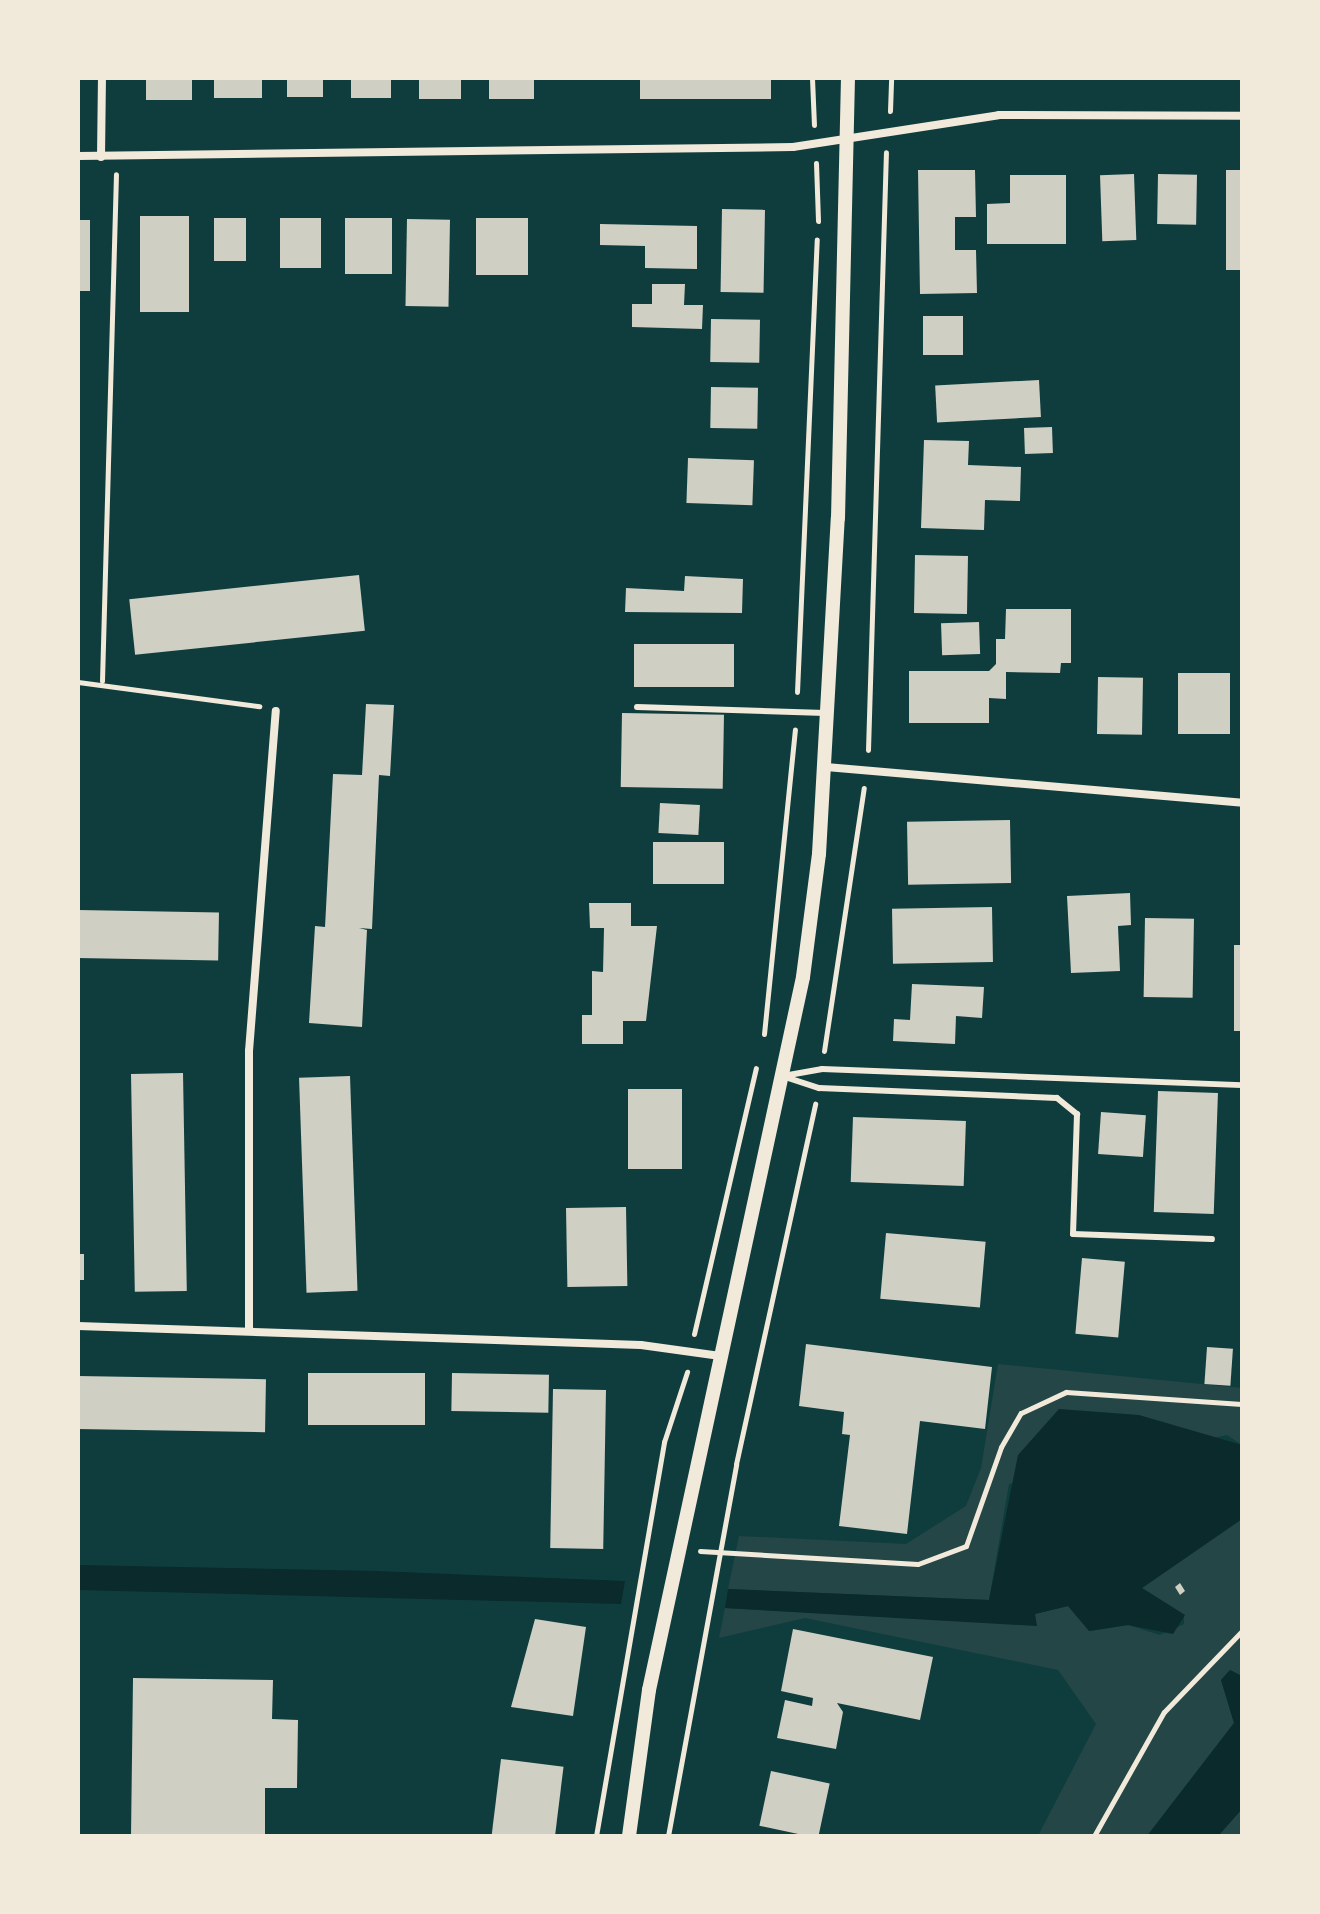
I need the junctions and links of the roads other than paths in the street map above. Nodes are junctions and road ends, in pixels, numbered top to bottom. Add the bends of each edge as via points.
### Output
1 (102, 78) edge
2 (848, 78) edge
3 (1242, 116) edge
4 (847, 138) junction
5 (78, 156) edge
6 (101, 157) junction
7 (637, 707) dead end
8 (276, 711) road end
9 (829, 713) junction
10 (826, 767) junction
11 (1242, 803) edge
12 (782, 1076) junction
13 (1242, 1085) edge
14 (1212, 1239) dead end
15 (78, 1326) edge
16 (249, 1328) junction
17 (720, 1356) junction
18 (629, 1836) edge

1 - 6 street
2 - 4 street
3 - 4 street via 999,115
4 - 6 street via 815,143
4 - 9 street
5 - 6 street
7 - 9 lane
8 - 16 street via 249,1051
9 - 10 street
10 - 11 street
10 - 12 street via 803,977
12 - 13 lane via 822,1069
12 - 14 lane via 819,1088 1057,1098 1077,1114 1073,1234
12 - 17 street
15 - 16 street
16 - 17 street
17 - 18 street via 679,1550

